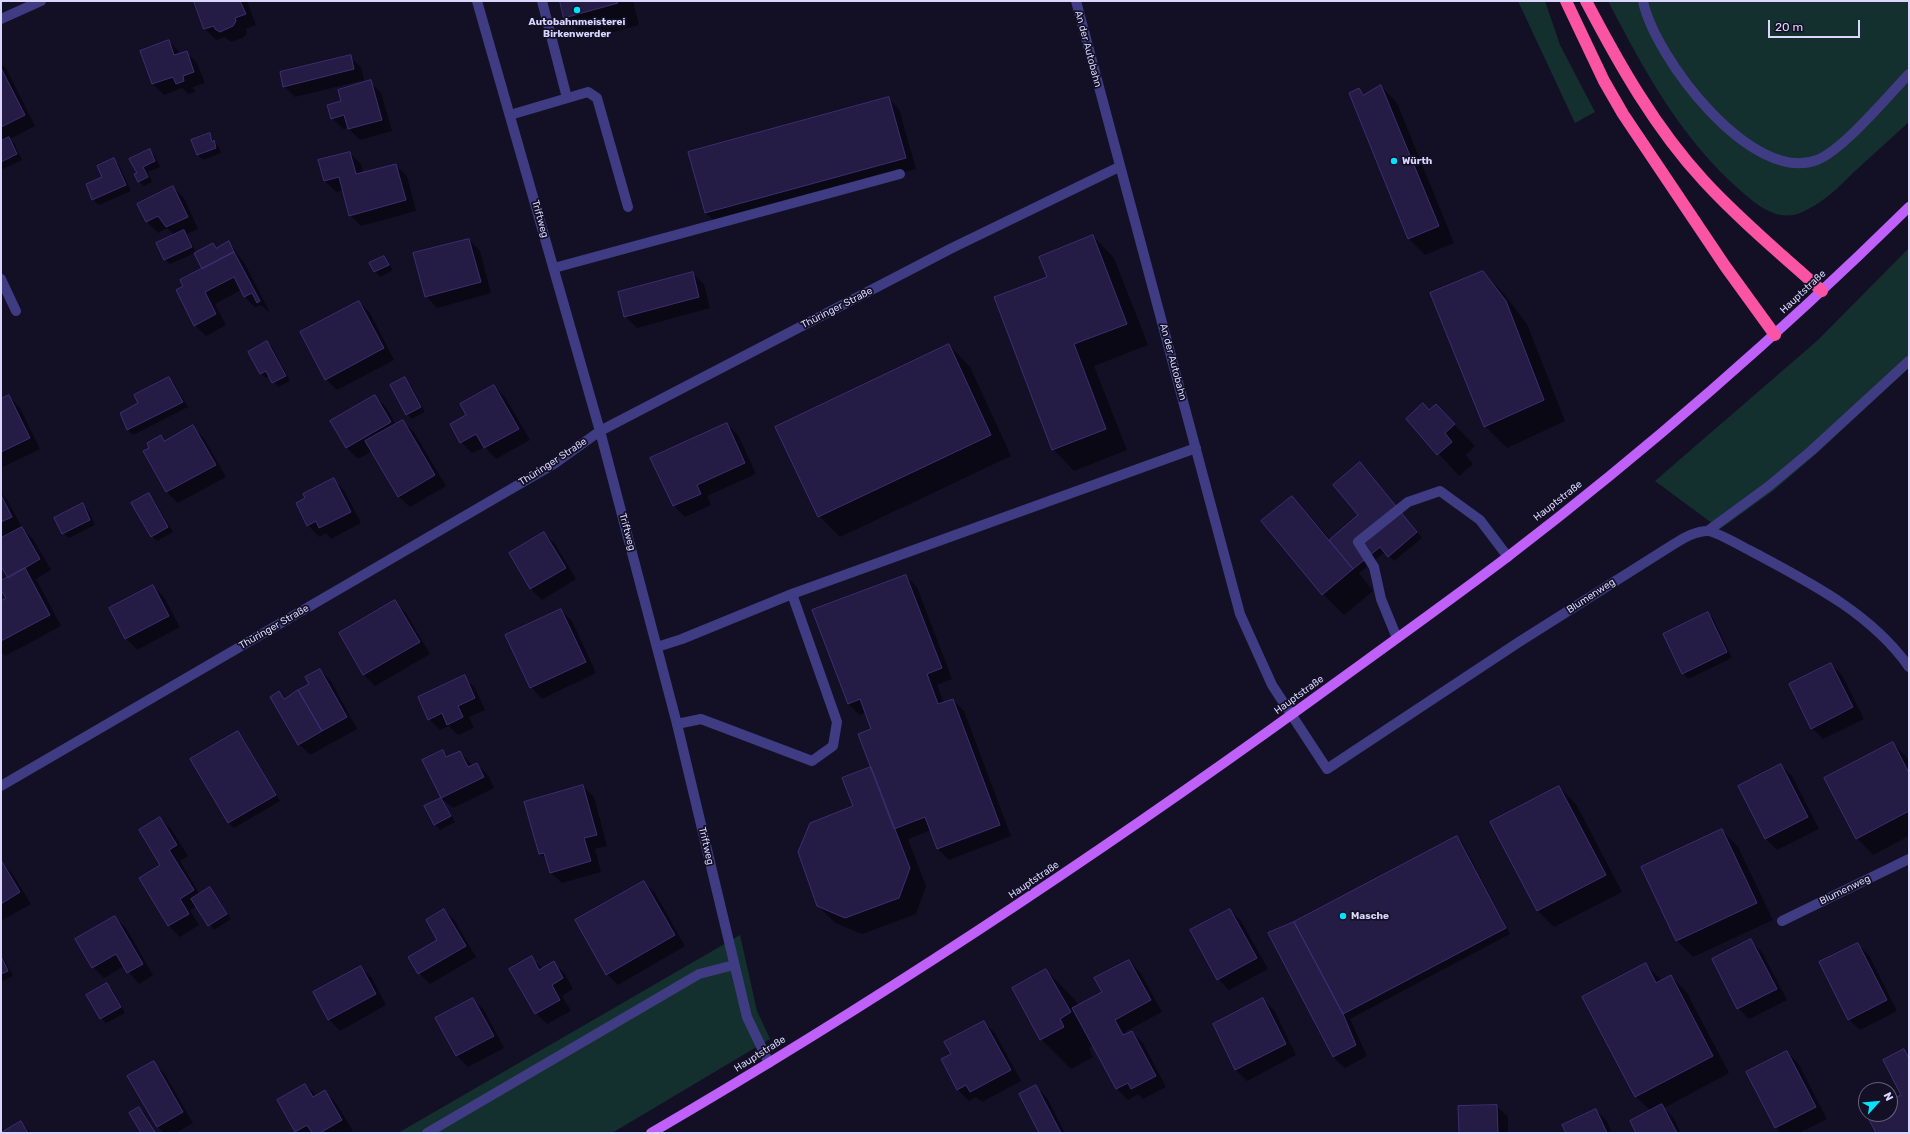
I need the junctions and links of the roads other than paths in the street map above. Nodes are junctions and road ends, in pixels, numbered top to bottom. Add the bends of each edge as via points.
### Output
1 (41, 1) edge
2 (478, 1) edge
3 (542, 1) edge
4 (1076, 1) edge
5 (1566, 1) edge
6 (1586, 1) edge
7 (1643, 1) edge
8 (1, 19) edge
9 (1909, 74) edge
10 (567, 98) junction
11 (510, 115) junction
12 (1119, 167) junction
13 (900, 174) dead end
14 (628, 207) dead end
15 (1909, 208) edge
16 (554, 268) junction
17 (1, 279) edge
18 (1822, 291) junction
19 (16, 311) dead end
20 (1775, 335) junction
21 (1909, 361) edge
22 (600, 431) junction
23 (1196, 448) junction
24 (1709, 530) junction
25 (1508, 557) junction
26 (792, 594) junction
27 (1397, 638) junction
28 (657, 647) junction
29 (1909, 667) edge
30 (1292, 715) junction
31 (678, 724) junction
32 (1, 786) edge
33 (1909, 859) edge
34 (1782, 921) dead end
35 (734, 965) junction
36 (769, 1063) junction
37 (427, 1133) edge
38 (651, 1133) edge

1 - 8 street
2 - 11 street, Triftweg
3 - 10 street
4 - 12 street, An der Autobahn
5 - 20 highway via 1604,81 1623,114 1725,266
6 - 18 highway via 1612,52 1669,139 1704,181
7 - 9 street via 1655,36 1695,96 1734,133 1771,158 1804,164 1818,160 1833,150
10 - 11 street
10 - 14 street via 588,92 597,98
11 - 16 street, Triftweg
12 - 22 street, Thüringer Straße via 952,248
12 - 23 street, An der Autobahn
13 - 16 street
15 - 18 main road, Hauptstraße
16 - 22 street, Triftweg
17 - 19 street
18 - 20 main road, Hauptstraße
20 - 25 main road, Hauptstraße via 1620,468
21 - 24 street via 1811,451
22 - 28 street, Triftweg
22 - 32 street, Thüringer Straße via 554,464
23 - 26 street
23 - 30 street, An der Autobahn via 1240,614 1272,685
24 - 29 street via 1842,602 1875,629
24 - 30 street, Blumenweg via 1690,534 1656,555 1326,769
25 - 27 main road, Hauptstraße
25 - 27 street via 1480,520 1440,491 1408,502 1358,542 1374,567 1380,599
26 - 28 street via 682,640
26 - 31 street via 837,722 833,746 812,761 701,719
27 - 30 main road, Hauptstraße
28 - 31 street, Triftweg
30 - 36 main road, Hauptstraße via 1027,900
31 - 35 street, Triftweg
33 - 34 street, Blumenweg
35 - 36 street, Triftweg via 747,1017
35 - 37 street via 699,974
36 - 38 main road, Hauptstraße

